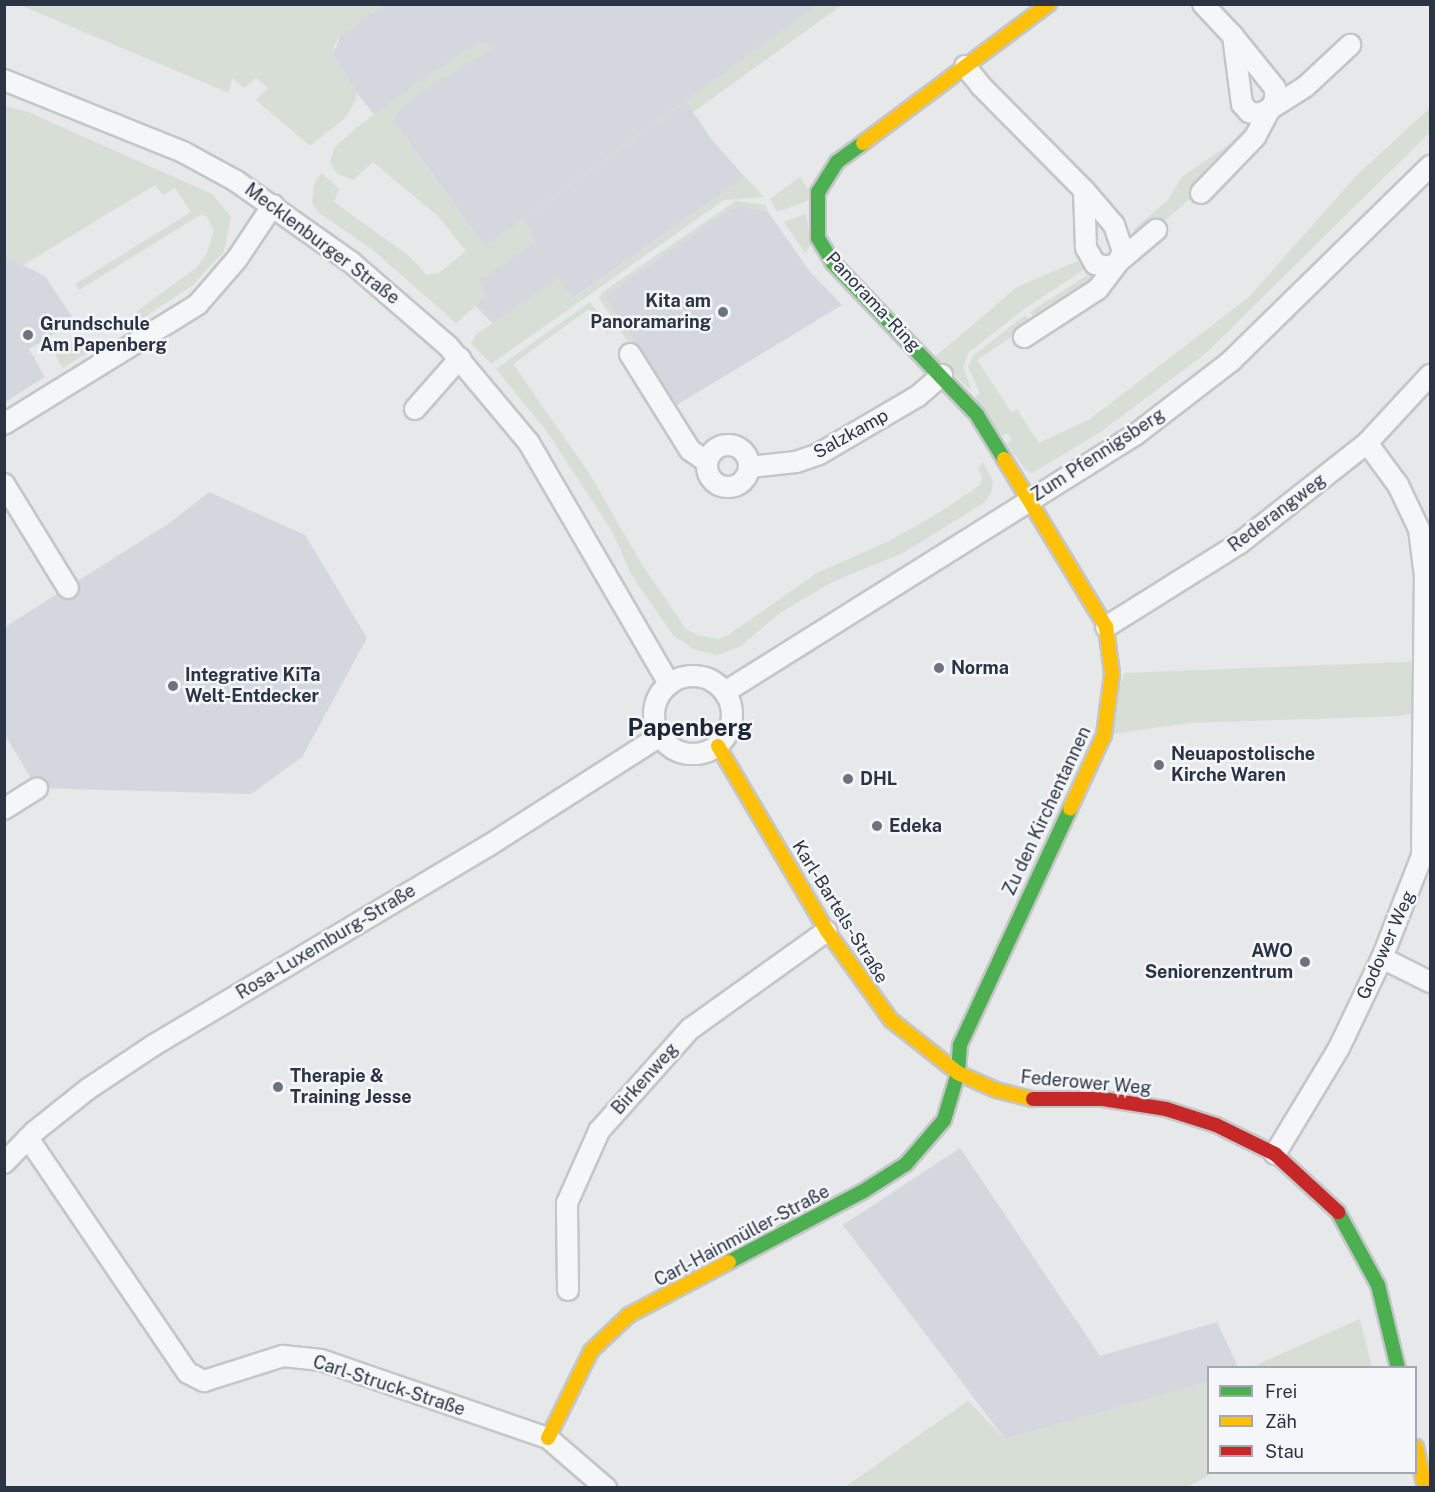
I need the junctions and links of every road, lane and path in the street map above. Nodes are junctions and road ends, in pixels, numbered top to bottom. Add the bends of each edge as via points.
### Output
1 (1049, 4) edge
2 (1203, 4) edge
3 (1233, 36) junction
4 (1350, 45) dead end
5 (965, 66) junction
6 (4, 80) edge
7 (1270, 109) junction
8 (1431, 166) edge
9 (1084, 190) junction
10 (1201, 193) dead end
11 (273, 205) junction
12 (1156, 230) dead end
13 (1118, 262) junction
14 (1024, 338) dead end
15 (630, 354) dead end
16 (460, 358) junction
17 (942, 375) junction
18 (1431, 375) edge
19 (415, 409) dead end
20 (4, 424) edge
21 (1367, 443) junction
22 (707, 462) junction
23 (750, 467) junction
24 (4, 484) edge
25 (1030, 500) junction
26 (68, 588) dead end
27 (1106, 627) junction
28 (669, 684) junction
29 (725, 692) junction
30 (660, 736) junction
31 (718, 746) junction
32 (37, 788) dead end
33 (4, 809) edge
34 (827, 931) junction
35 (1382, 958) junction
36 (1431, 982) edge
37 (958, 1073) junction
38 (28, 1138) junction
39 (1275, 1154) junction
40 (4, 1164) edge
41 (568, 1290) dead end
42 (1398, 1366) edge
43 (548, 1438) junction
44 (1417, 1452) edge
45 (599, 1486) edge
46 (1425, 1488) edge

1 - 5 street, Panorama-Ring
2 - 3 street
3 - 7 street via 1275,88
3 - 7 street via 1242,104 1249,112 1259,114
4 - 7 street via 1305,87
5 - 9 street
5 - 17 street, Panorama-Ring via 837,162 818,192 815,208 818,238 833,263
6 - 11 street, Mecklenburger Straße via 183,152
7 - 10 street via 1256,136
8 - 25 street, Zum Pfennigsberg via 1231,361 1135,435
9 - 13 street via 1119,234 1123,251
9 - 13 street via 1089,257 1101,268
11 - 16 street, Mecklenburger Straße via 389,292
11 - 20 street via 237,259 198,304
12 - 13 street
13 - 14 street via 1098,289
15 - 22 street via 690,450
16 - 19 street
16 - 28 street, Mecklenburger Straße via 529,443
17 - 23 street, Salzkamp via 918,396 819,454 796,462
17 - 25 street, Panorama-Ring via 977,415
18 - 21 street, Rederangweg
21 - 27 street, Rederangweg via 1240,543
21 - 35 street, Godower Weg via 1398,484 1419,530 1425,576 1422,856
22 - 23 street via 718,447 731,444 747,454
22 - 23 street via 714,481 726,487 744,480
24 - 26 street
25 - 27 street, Zu den Kirchentannen
25 - 29 street, Zum Pfennigsberg
27 - 37 street, Zu den Kirchentannen via 1112,674 1104,735 960,1045
28 - 29 street via 688,676 704,677
28 - 30 street via 654,708
29 - 31 street via 733,710 730,730
30 - 31 street via 680,752 693,754
30 - 38 street, Rosa-Luxemburg-Straße via 488,846 154,1045 88,1089
31 - 34 street, Karl-Bartels-Straße
32 - 33 street
34 - 37 street, Karl-Bartels-Straße via 891,1020
34 - 41 street, Birkenweg via 690,1029 599,1131 567,1203
35 - 36 street
35 - 39 street, Godower Weg via 1339,1048
37 - 39 street, Federower Weg via 996,1090 1032,1099 1103,1099 1166,1109 1216,1125
37 - 43 street, Carl-Hainmüller-Straße via 944,1120 906,1164 822,1216 628,1315 591,1351
38 - 40 street, Rosa-Luxemburg-Straße
38 - 43 street, Carl-Struck-Straße via 188,1373 204,1381 283,1356 321,1360
39 - 42 street, Federower Weg via 1333,1205 1348,1226 1378,1285
43 - 45 street, Carl-Struck-Straße
44 - 46 street

